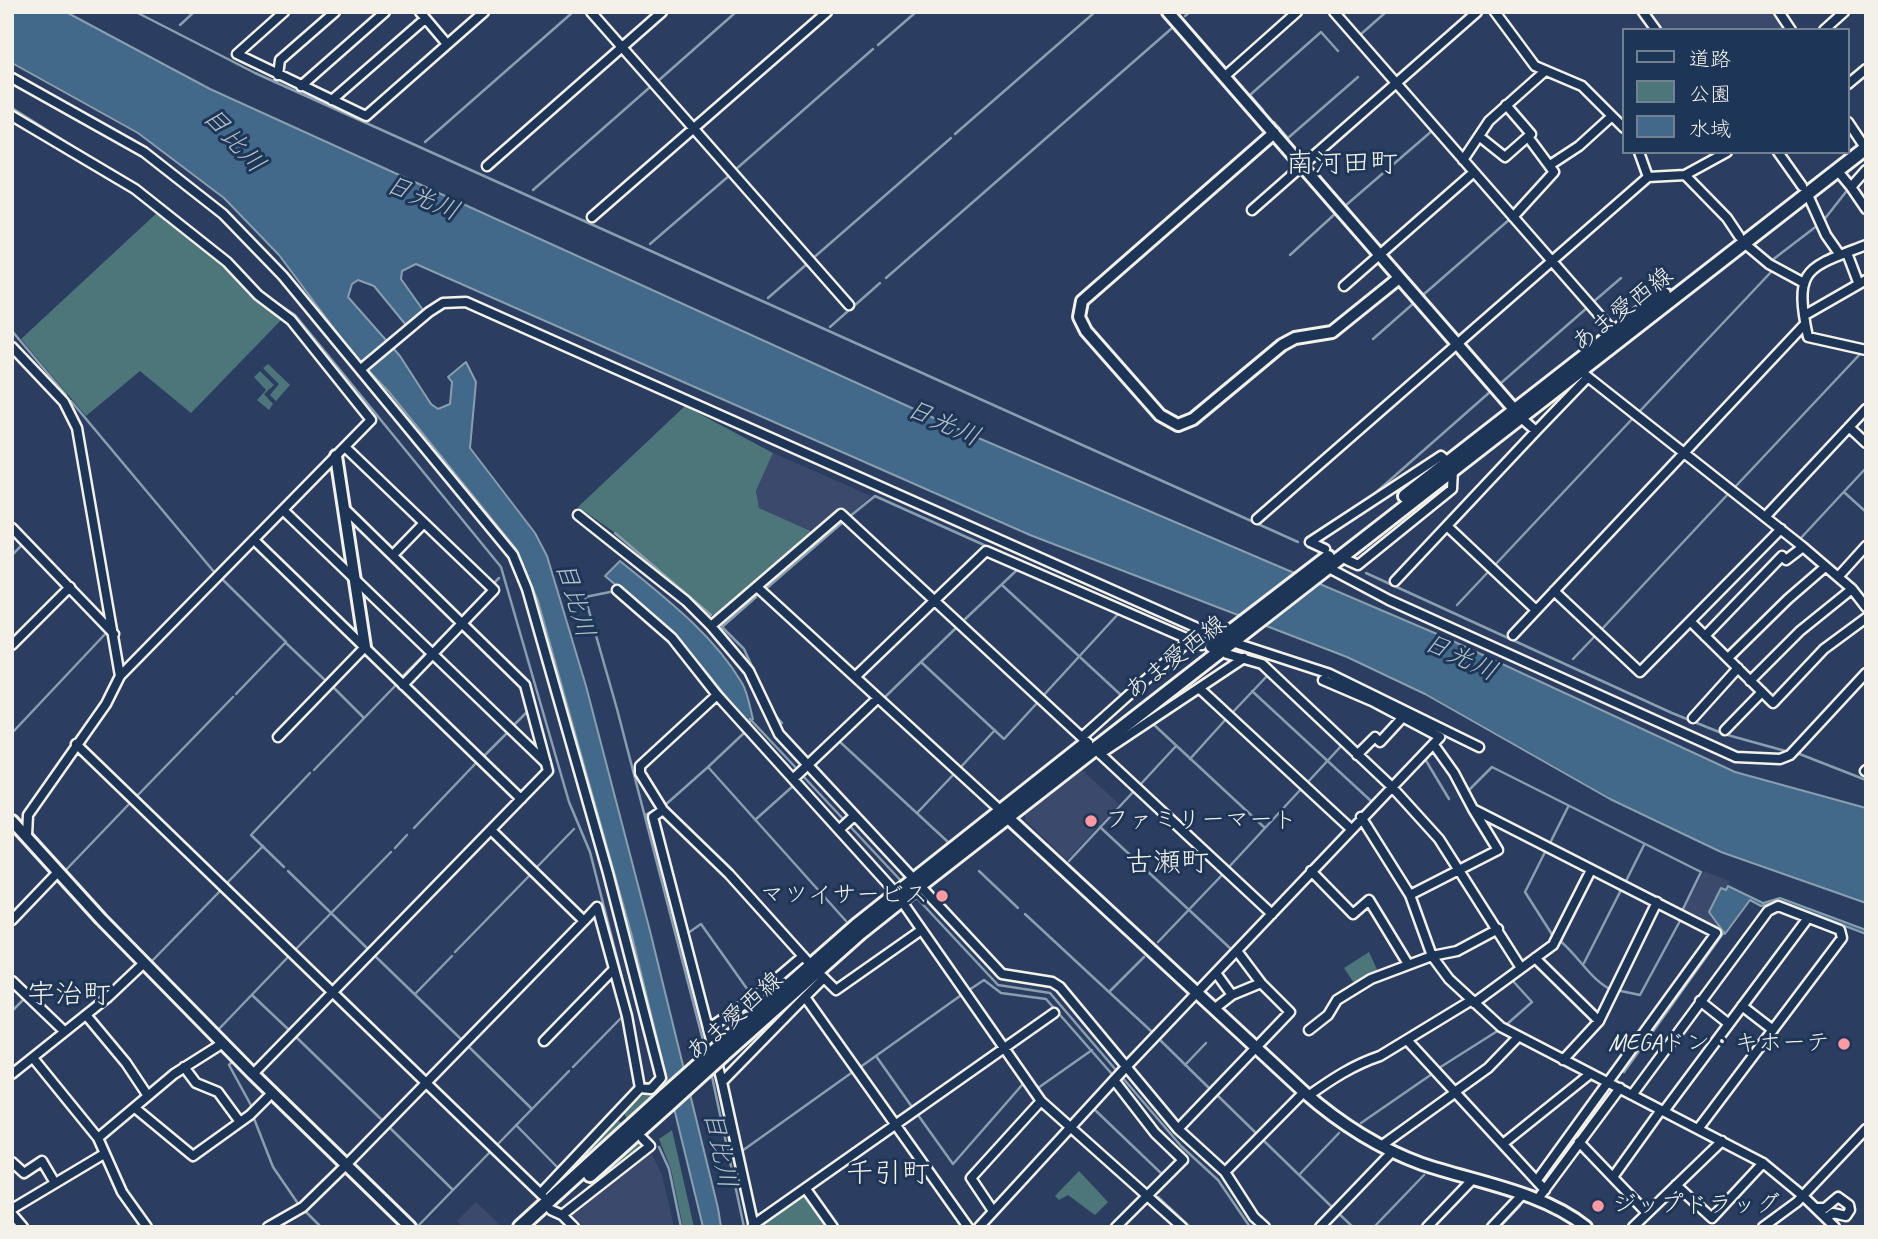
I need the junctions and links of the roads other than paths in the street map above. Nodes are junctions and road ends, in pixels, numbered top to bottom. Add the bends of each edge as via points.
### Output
1 (284, 12) edge
2 (335, 12) edge
3 (384, 12) edge
4 (484, 12) edge
5 (591, 12) edge
6 (662, 12) edge
7 (827, 12) edge
8 (1168, 12) edge
9 (1297, 12) edge
10 (1334, 12) edge
11 (1477, 12) edge
12 (1495, 12) edge
13 (1643, 12) edge
14 (1779, 12) edge
15 (1844, 12) edge
16 (422, 15) edge
17 (1655, 28) edge
18 (1790, 28) edge
19 (1826, 28) edge
20 (447, 44) junction
21 (622, 48) junction
22 (1866, 69) edge
23 (1544, 72) junction
24 (278, 75) junction
25 (1224, 76) junction
26 (12, 78) edge
27 (1850, 82) edge
28 (1396, 83) junction
29 (301, 86) junction
30 (332, 100) junction
31 (1506, 105) junction
32 (12, 116) edge
33 (1612, 116) junction
34 (1850, 125) edge
35 (1622, 126) edge
36 (694, 128) junction
37 (1274, 133) junction
38 (1480, 137) junction
39 (1528, 137) junction
40 (1864, 145) edge
41 (1640, 154) edge
42 (1723, 154) edge
43 (1779, 154) edge
44 (1845, 154) edge
45 (1463, 160) junction
46 (1550, 165) junction
47 (487, 166) dead end
48 (1302, 166) junction
49 (1837, 170) junction
50 (1866, 170) edge
51 (1474, 172) junction
52 (1685, 175) junction
53 (1648, 177) junction
54 (1850, 187) junction
55 (1805, 190) junction
56 (1865, 205) edge
57 (1252, 210) dead end
58 (592, 217) dead end
59 (1513, 217) junction
60 (1742, 239) junction
61 (1866, 245) edge
62 (1843, 254) junction
63 (1380, 255) junction
64 (1551, 261) junction
65 (1399, 278) junction
66 (1862, 281) edge
67 (1804, 283) junction
68 (1344, 286) dead end
69 (849, 306) dead end
70 (1805, 320) junction
71 (1614, 332) junction
72 (1457, 344) junction
73 (12, 347) edge
74 (1866, 350) edge
75 (361, 369) junction
76 (1584, 374) junction
77 (1866, 409) edge
78 (1518, 413) junction
79 (1849, 427) junction
80 (1536, 431) junction
81 (1866, 443) edge
82 (345, 447) junction
83 (1684, 453) junction
84 (336, 456) junction
85 (1450, 466) junction
86 (344, 508) junction
87 (284, 510) junction
88 (578, 515) dead end
89 (1765, 517) junction
90 (1257, 519) dead end
91 (424, 523) junction
92 (1447, 526) junction
93 (12, 528) edge
94 (1781, 530) junction
95 (254, 540) junction
96 (1803, 547) junction
97 (1866, 547) edge
98 (1325, 550) dead end
99 (393, 555) junction
100 (1347, 560) dead end
101 (1825, 567) junction
102 (1321, 568) junction
103 (1838, 577) junction
104 (355, 579) junction
105 (1395, 582) dead end
106 (69, 587) junction
107 (757, 587) junction
108 (1852, 589) junction
109 (617, 590) dead end
110 (1554, 591) junction
111 (934, 600) junction
112 (1866, 607) edge
113 (1536, 610) junction
114 (1866, 618) edge
115 (1691, 622) junction
116 (462, 623) junction
117 (711, 626) junction
118 (114, 634) junction
119 (1513, 635) dead end
120 (1705, 636) junction
121 (1191, 640) junction
122 (1230, 640) junction
123 (12, 645) edge
124 (1202, 645) dead end
125 (365, 647) junction
126 (432, 654) junction
127 (1244, 658) junction
128 (1728, 659) junction
129 (1738, 668) junction
130 (1866, 673) edge
131 (120, 676) junction
132 (855, 677) junction
133 (1323, 680) dead end
134 (1750, 681) junction
135 (403, 685) junction
136 (1199, 688) junction
137 (1762, 692) junction
138 (718, 695) junction
139 (878, 698) junction
140 (1403, 717) junction
141 (1693, 718) dead end
142 (1725, 730) dead end
143 (278, 737) dead end
144 (76, 744) junction
145 (1091, 745) junction
146 (1434, 745) junction
147 (1479, 747) dead end
148 (1357, 754) junction
149 (546, 764) junction
150 (806, 766) junction
151 (795, 777) junction
152 (1391, 786) junction
153 (521, 799) junction
154 (1473, 809) junction
155 (663, 810) junction
156 (1003, 814) junction
157 (855, 816) junction
158 (1361, 817) junction
159 (12, 821) edge
160 (1350, 828) junction
161 (491, 830) junction
162 (840, 830) junction
163 (27, 835) junction
164 (1591, 870) junction
165 (1311, 871) junction
166 (58, 872) junction
167 (1459, 872) junction
168 (908, 889) junction
169 (1410, 895) junction
170 (1657, 902) junction
171 (1272, 914) junction
172 (1808, 918) junction
173 (12, 920) edge
174 (583, 921) junction
175 (1498, 929) junction
176 (920, 931) junction
177 (1237, 951) junction
178 (1432, 956) junction
179 (1535, 958) junction
180 (144, 963) junction
181 (1408, 964) junction
182 (814, 967) junction
183 (1521, 968) junction
184 (614, 969) junction
185 (1216, 973) junction
186 (12, 981) edge
187 (1261, 983) junction
188 (333, 993) junction
189 (1197, 993) junction
190 (1232, 995) junction
191 (805, 998) junction
192 (1700, 1001) junction
193 (1473, 1002) junction
194 (1742, 1006) junction
195 (1214, 1009) junction
196 (1054, 1013) dead end
197 (86, 1015) junction
198 (1599, 1021) junction
199 (1729, 1024) junction
200 (708, 1029) junction
201 (1309, 1030) dead end
202 (1773, 1030) junction
203 (64, 1031) junction
204 (1518, 1037) junction
205 (1407, 1040) junction
206 (544, 1041) dead end
207 (223, 1043) junction
208 (1256, 1048) junction
209 (1003, 1049) junction
210 (33, 1058) junction
211 (1563, 1060) junction
212 (184, 1067) junction
213 (1120, 1073) junction
214 (12, 1074) edge
215 (253, 1074) junction
216 (1590, 1074) junction
217 (722, 1082) junction
218 (426, 1083) junction
219 (1610, 1083) junction
220 (640, 1088) junction
221 (1620, 1088) junction
222 (1456, 1092) junction
223 (272, 1093) junction
224 (1306, 1094) junction
225 (1632, 1094) junction
226 (148, 1096) junction
227 (1041, 1101) junction
228 (135, 1108) junction
229 (1663, 1110) junction
230 (240, 1122) junction
231 (895, 1125) junction
232 (1070, 1127) junction
233 (1178, 1129) junction
234 (1698, 1129) junction
235 (1866, 1129) edge
236 (98, 1138) junction
237 (643, 1139) dead end
238 (1722, 1141) junction
239 (1579, 1142) junction
240 (1504, 1143) junction
241 (1381, 1146) junction
242 (1393, 1151) junction
243 (104, 1154) junction
244 (12, 1162) edge
245 (1763, 1163) junction
246 (346, 1165) junction
247 (1225, 1172) junction
248 (1613, 1177) junction
249 (1472, 1180) junction
250 (1537, 1180) junction
251 (55, 1183) junction
252 (1676, 1185) junction
253 (806, 1189) junction
254 (1545, 1190) junction
255 (1522, 1195) junction
256 (1803, 1196) junction
257 (1149, 1197) junction
258 (1537, 1200) junction
259 (550, 1205) junction
260 (12, 1209) edge
261 (1816, 1209) junction
262 (993, 1211) junction
263 (1647, 1213) junction
264 (12, 1214) edge
265 (1826, 1218) junction
266 (753, 1226) edge
267 (23, 1227) edge
268 (146, 1227) edge
269 (268, 1227) edge
270 (410, 1227) edge
271 (520, 1227) edge
272 (533, 1227) edge
273 (574, 1227) edge
274 (833, 1227) edge
275 (968, 1227) edge
276 (980, 1227) edge
277 (1116, 1227) edge
278 (1182, 1227) edge
279 (1265, 1227) edge
280 (1320, 1227) edge
281 (1427, 1227) edge
282 (1492, 1227) edge
283 (1586, 1227) edge
284 (1633, 1227) edge
285 (1763, 1227) edge
286 (1835, 1227) edge

1 - 24 street via 237,54
2 - 24 street via 280,60
3 - 29 street
4 - 20 street
5 - 21 street
6 - 21 street
7 - 36 street
8 - 25 street
9 - 25 street
10 - 28 street
11 - 28 street
12 - 23 street
13 - 17 street
14 - 18 street
15 - 19 street
16 - 20 street
16 - 30 street
20 - 30 street via 366,116
21 - 36 street
21 - 47 street
22 - 27 street
23 - 31 street
23 - 33 street via 1574,80
24 - 29 street
25 - 37 street
26 - 75 street via 144,152 223,214 283,276
28 - 45 street
28 - 48 street
29 - 30 street
31 - 38 street
31 - 39 street via 1531,134
32 - 82 street via 135,189 284,313 371,420
33 - 35 street
33 - 46 street
34 - 40 street
36 - 58 street
36 - 69 street
37 - 48 street
37 - 65 street via 1082,301 1079,317 1086,331 1160,415 1178,425 1193,419 1282,345 1295,338 1332,332
38 - 39 street via 1505,157
38 - 45 street
39 - 46 street
40 - 49 main road, あま愛西線
41 - 53 street
42 - 52 street
43 - 55 street
44 - 55 main road, あま愛西線
45 - 51 street
46 - 59 street via 1553,174
48 - 57 street
48 - 63 street
49 - 54 street
49 - 55 main road, あま愛西線
50 - 54 street
51 - 59 street
51 - 63 street
52 - 53 street
52 - 60 street
53 - 64 street
54 - 56 street
55 - 60 main road, あま愛西線
55 - 62 street
59 - 64 street
60 - 67 street via 1769,264
60 - 71 main road, あま愛西線
60 - 76 main road, あま愛西線
61 - 62 street
62 - 66 street
62 - 67 street via 1808,271
63 - 65 street
63 - 68 street
64 - 71 street
64 - 72 street
65 - 72 street
66 - 70 street
67 - 70 street
70 - 74 street via 1812,340
70 - 83 street
71 - 78 main road, あま愛西線
72 - 78 street
72 - 90 street
73 - 118 street via 64,402 77,428
75 - 122 street via 429,312 453,301 476,305
75 - 220 street via 503,541 527,589 661,1078 650,1088
76 - 78 main road, あま愛西線
76 - 80 street
76 - 83 street
77 - 79 street
78 - 80 street
78 - 85 main road, あま愛西線
79 - 81 street
79 - 89 street
80 - 92 street
82 - 84 street
82 - 91 street
83 - 89 street
83 - 110 street
84 - 86 street
84 - 87 street
85 - 98 street via 1441,456 1310,542
85 - 100 street via 1452,489 1358,565
85 - 102 main road, あま愛西線
86 - 99 street
86 - 104 street
87 - 95 street
87 - 104 street
88 - 117 street
89 - 94 street
91 - 99 street
91 - 116 street via 494,590
92 - 105 street
92 - 113 street
93 - 106 street
94 - 96 street
94 - 115 street
95 - 125 street
95 - 131 street
96 - 101 street
96 - 120 street via 1786,561 1782,556
97 - 103 street
99 - 116 street
101 - 103 street
101 - 128 street
102 - 122 main road, あま愛西線
102 - 130 street via 1736,757 1780,759 1790,755
103 - 108 street
104 - 125 street
104 - 126 street
106 - 118 street
106 - 123 street
107 - 111 street via 841,514
107 - 117 street
107 - 132 street
108 - 112 street
108 - 134 street via 1800,631
109 - 138 street via 672,638
110 - 113 street
110 - 115 street via 1640,672
111 - 121 street via 986,551
111 - 132 street
111 - 145 street
113 - 119 street
114 - 137 street via 1824,649 1773,703
115 - 120 street
116 - 126 street
116 - 149 street via 525,685
117 - 150 street via 749,671 774,726
118 - 131 street
120 - 128 street
121 - 124 street
121 - 145 street
122 - 127 street
122 - 145 main road, あま愛西線
122 - 147 street via 1330,674
125 - 135 street
125 - 143 street
126 - 135 street
126 - 149 street
127 - 136 street
127 - 148 street via 1262,664
128 - 129 street
129 - 134 street
129 - 141 street
131 - 144 street
132 - 139 street
133 - 140 street
134 - 137 street
135 - 153 street
136 - 145 street
136 - 160 street
137 - 142 street
138 - 151 street
138 - 155 street via 640,766
139 - 150 street
139 - 156 street
140 - 146 street via 1440,737
140 - 148 street via 1380,742 1375,737
144 - 163 street via 28,815
144 - 188 street
145 - 156 main road, あま愛西線
145 - 171 street
146 - 152 street
146 - 154 street
148 - 152 street
149 - 153 street via 548,771
150 - 151 street
150 - 157 street
151 - 162 street
152 - 158 street
152 - 167 street via 1439,839
153 - 161 street
154 - 164 street
154 - 167 street via 1498,850
155 - 182 street
155 - 200 street via 653,817
156 - 168 main road, あま愛西線
156 - 189 street
157 - 162 street
157 - 168 street
158 - 160 street
158 - 169 street
159 - 163 street
160 - 165 street
161 - 174 street
161 - 188 street
162 - 168 street
163 - 166 street
164 - 170 street
164 - 179 street via 1553,945
165 - 171 street
165 - 181 street via 1353,914 1369,900
166 - 173 street
166 - 180 street
167 - 169 street
167 - 175 street
168 - 176 street
168 - 182 main road, あま愛西線
168 - 213 street via 1002,974 1060,987
169 - 178 street
170 - 198 street
170 - 219 street via 1716,933
171 - 177 street
172 - 192 street via 1778,906 1768,911
172 - 194 street
172 - 202 street via 1840,930 1842,938
174 - 184 street via 597,907
174 - 218 street
175 - 178 street via 1457,951
175 - 183 street
176 - 182 street via 836,990
176 - 209 street
177 - 185 street
177 - 187 street
178 - 181 street
178 - 193 street
179 - 183 street
179 - 198 street
180 - 197 street
180 - 207 street
181 - 201 street via 1337,1000 1328,1015
182 - 191 street
182 - 200 street via 754,998
182 - 259 main road, あま愛西線, bridge
183 - 193 street
184 - 206 street
184 - 220 street
185 - 189 street
185 - 190 street
186 - 203 street
187 - 190 street
187 - 208 street via 1290,1012
188 - 215 street
188 - 218 street
189 - 195 street
189 - 213 street
190 - 195 street
191 - 217 street
191 - 231 street
192 - 199 street
192 - 225 street
193 - 204 street
193 - 205 street
194 - 199 street
194 - 202 street
195 - 208 street
196 - 209 street
197 - 203 street
197 - 226 street
198 - 211 street
199 - 229 street
200 - 217 street
202 - 234 street
203 - 210 street
204 - 211 street
204 - 222 street
205 - 222 street
205 - 224 street
207 - 212 street
207 - 215 street
208 - 224 street
208 - 233 street
209 - 227 street
209 - 231 street
210 - 214 street
210 - 236 street
211 - 216 street
212 - 226 street
212 - 230 street via 196,1083 218,1092
213 - 232 street
213 - 233 street
213 - 257 street via 1156,1133 1183,1160
215 - 223 street
216 - 219 street
216 - 240 street
217 - 266 street
218 - 246 street
218 - 259 street
219 - 221 street
219 - 250 street
220 - 259 street
221 - 225 street
221 - 239 street
222 - 240 street
222 - 241 street
223 - 230 street
223 - 246 street
224 - 241 street
224 - 247 street
225 - 229 street
226 - 228 street
227 - 232 street
227 - 262 street via 971,1178
228 - 230 street via 193,1156
228 - 236 street
229 - 234 street
229 - 248 street
231 - 253 street
231 - 275 street
232 - 257 street
232 - 262 street
233 - 247 street
234 - 238 street
235 - 256 street
236 - 243 street
237 - 259 street via 650,1146
238 - 245 street
238 - 252 street
239 - 248 street
239 - 254 street
240 - 250 street
241 - 242 street
242 - 249 street
242 - 280 street
243 - 251 street
243 - 268 street
244 - 251 street via 24,1173 42,1161
245 - 252 street via 1712,1218
245 - 256 street
246 - 269 street via 303,1207
246 - 270 street
247 - 279 street
248 - 263 street
249 - 255 street
249 - 281 street
250 - 254 street
251 - 260 street
252 - 263 street
253 - 266 street
253 - 274 street
254 - 258 street
255 - 258 street
255 - 282 street
256 - 261 street
256 - 285 street
257 - 277 street
257 - 278 street
258 - 283 street
259 - 271 main road, あま愛西線
259 - 272 main road, あま愛西線
259 - 273 street
261 - 265 street
261 - 265 street via 1838,1197 1849,1205 1844,1217 1833,1213
262 - 276 street
263 - 284 street
264 - 267 street
265 - 286 street

